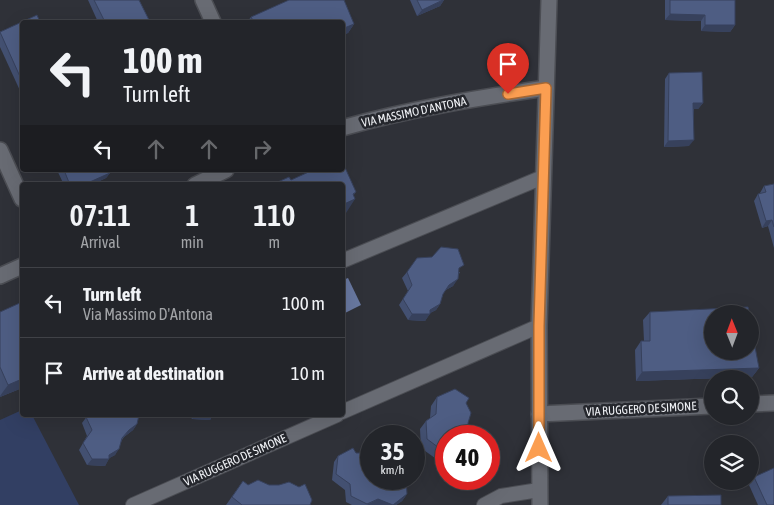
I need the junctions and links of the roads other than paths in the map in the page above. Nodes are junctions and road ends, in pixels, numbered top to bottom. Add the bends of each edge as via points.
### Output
1 (203, 0) edge
2 (549, 0) edge
3 (212, 20) edge
4 (546, 88) junction
5 (345, 127) edge
6 (0, 150) edge
7 (222, 172) edge
8 (543, 178) junction
9 (201, 182) edge
10 (20, 195) edge
11 (345, 260) edge
12 (20, 267) edge
13 (0, 276) edge
14 (539, 326) junction
15 (774, 403) edge
16 (759, 404) edge
17 (704, 406) edge
18 (345, 411) edge
19 (539, 414) junction
20 (331, 417) edge
21 (540, 498) edge
22 (133, 505) edge
23 (484, 505) edge

1 - 3 street
2 - 4 street
4 - 5 street, VIA MASSIMO D'ANTONA via 471,99
4 - 8 street
6 - 10 street
7 - 9 street
8 - 11 lane
8 - 14 street
12 - 13 street
14 - 18 lane
14 - 19 street
15 - 16 street
17 - 19 street, VIA RUGGERO DE SIMONE
19 - 21 street
20 - 22 lane, VIA RUGGERO DE SIMONE
21 - 23 lane via 501,496

